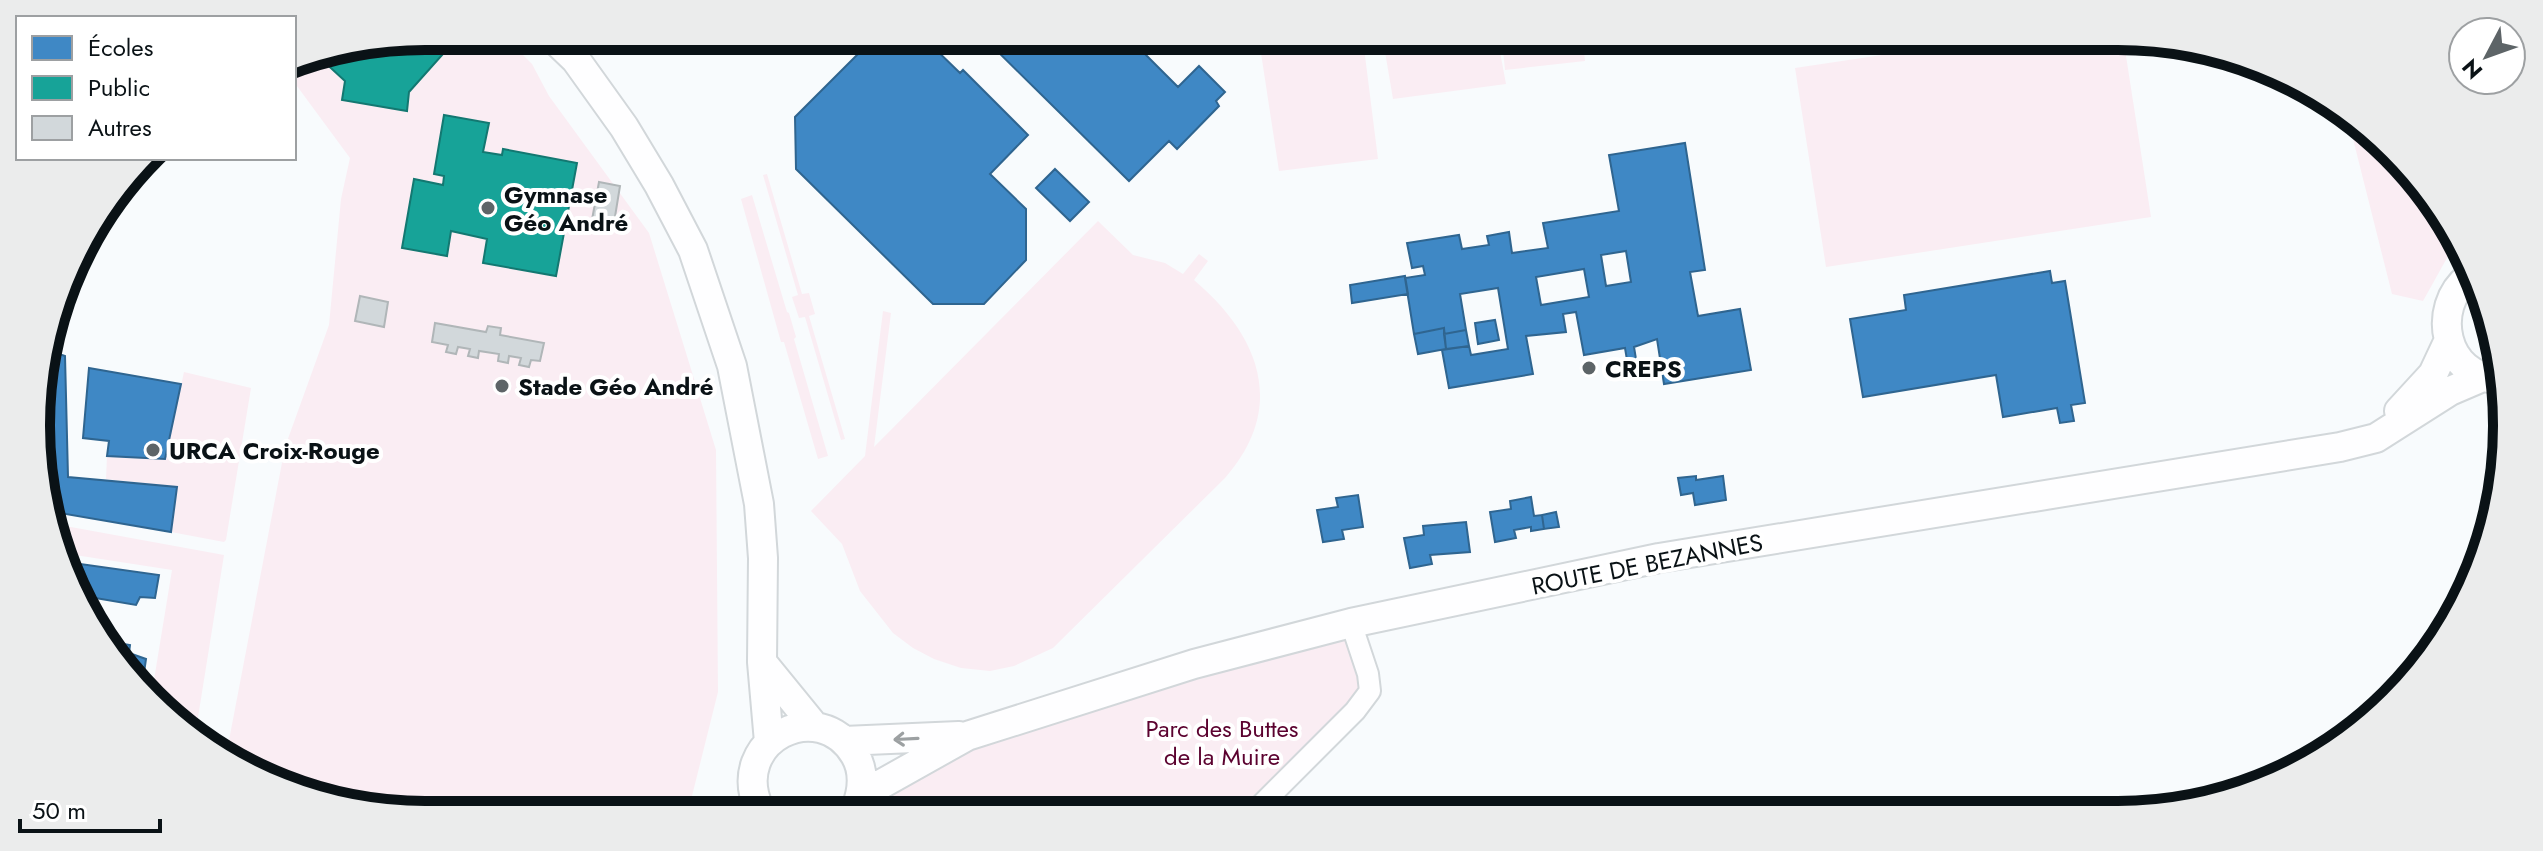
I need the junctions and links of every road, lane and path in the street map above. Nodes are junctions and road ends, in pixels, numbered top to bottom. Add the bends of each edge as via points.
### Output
1 (566, 50) edge
2 (2464, 281) edge
3 (2448, 342) junction
4 (2490, 377) edge
5 (2490, 379) edge
6 (2340, 447) junction
7 (1351, 623) junction
8 (762, 662) junction
9 (815, 727) junction
10 (967, 736) junction
11 (844, 741) junction
12 (769, 742) junction
13 (755, 801) edge
14 (858, 801) edge
15 (860, 801) edge
16 (1265, 801) edge

1 - 8 street via 624,127 659,185 698,264 732,366 759,504
2 - 3 street via 2446,316
3 - 4 street via 2474,372
3 - 6 street via 2433,374 2408,404
5 - 6 street via 2450,391 2376,438
6 - 7 street, ROUTE DE BEZANNES via 1659,558
7 - 10 street, ROUTE DE BEZANNES via 1194,664
7 - 16 street via 1370,691
8 - 9 street
8 - 12 street
9 - 11 street
9 - 12 street via 782,732
10 -> 11 street, ROUTE DE BEZANNES
10 - 15 street, ROUTE DE BEZANNES
11 - 14 street via 858,760
12 - 13 street via 754,768

